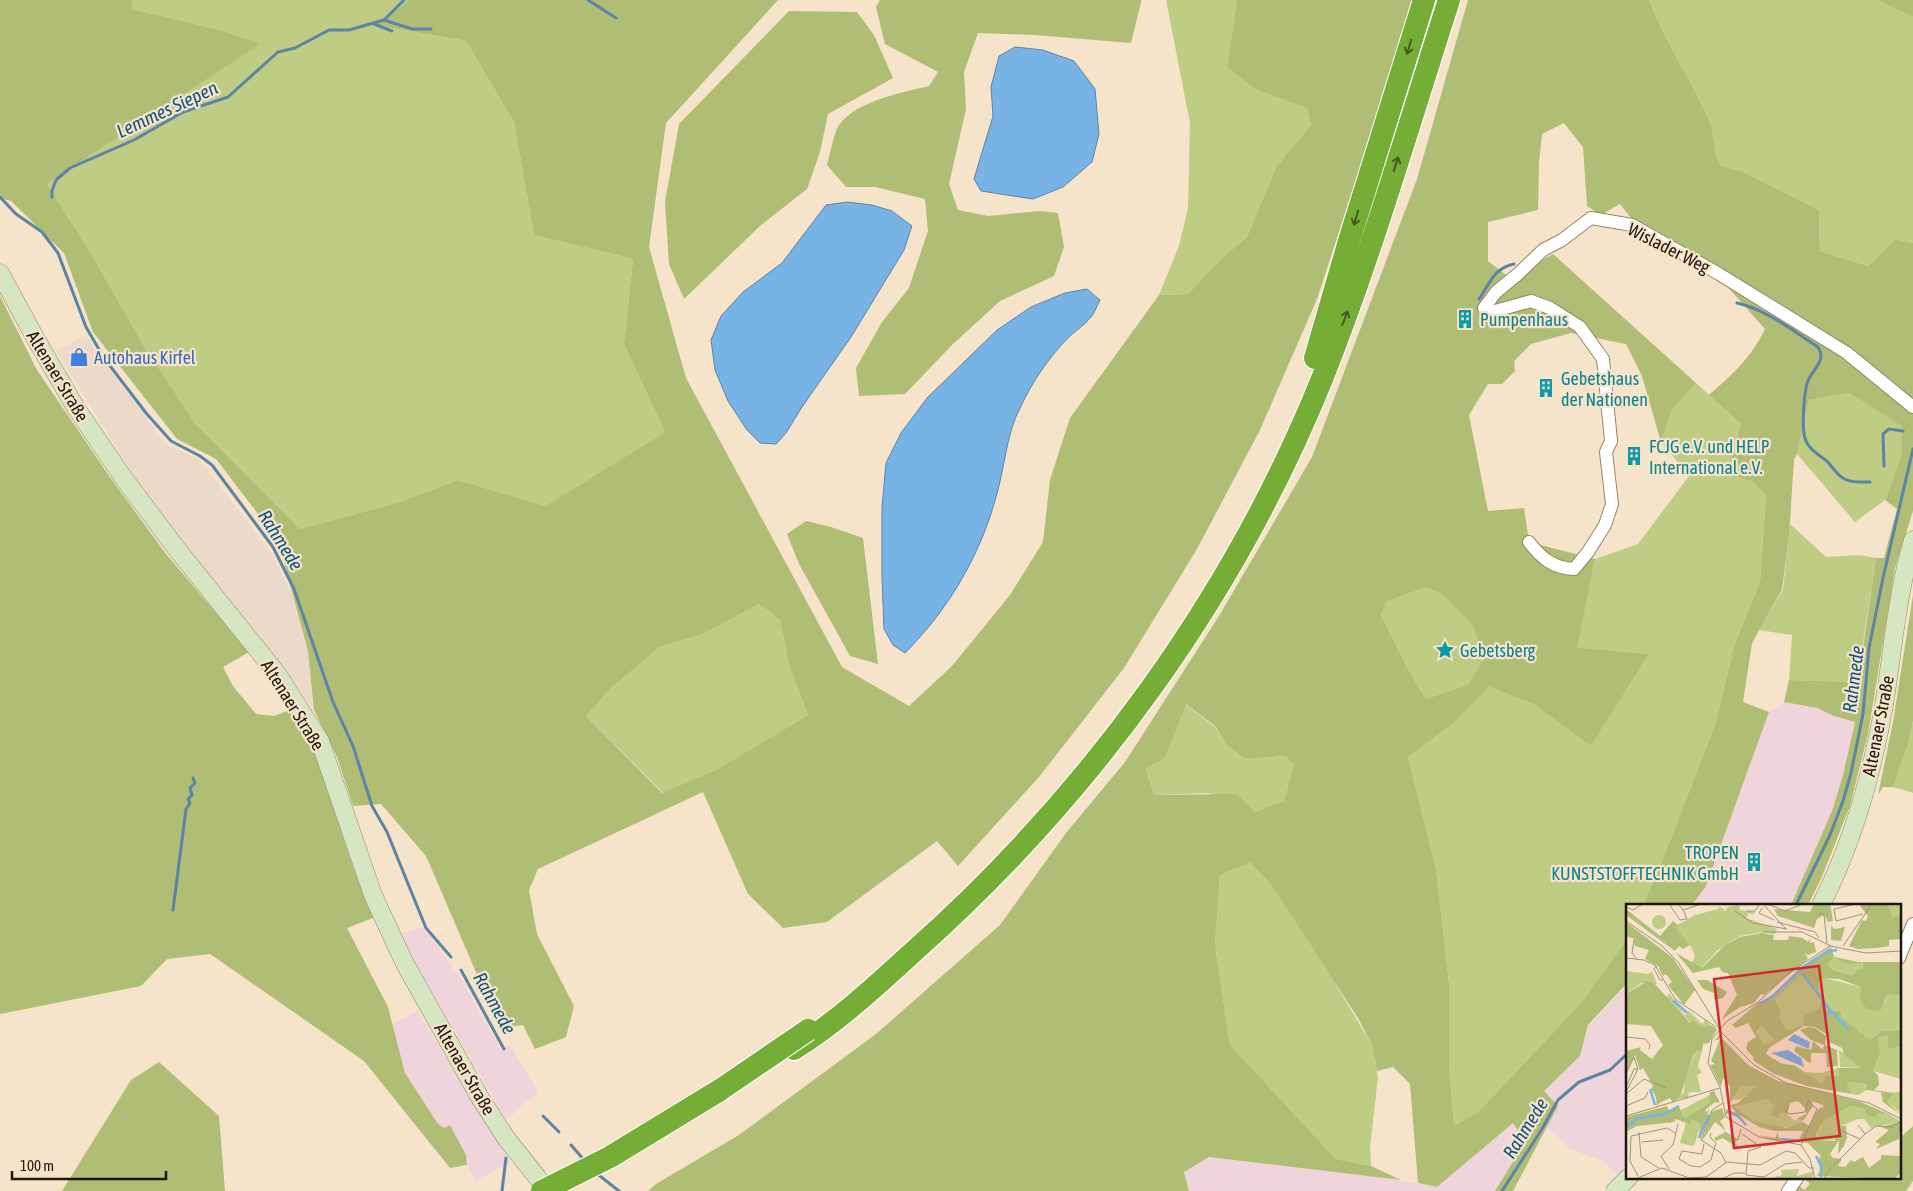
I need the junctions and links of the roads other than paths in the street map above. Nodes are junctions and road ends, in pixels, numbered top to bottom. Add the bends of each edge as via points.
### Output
1 (1424, 0) edge
2 (1449, 0) edge
3 (0, 273) edge
4 (1913, 407) edge
5 (1913, 540) edge
6 (1529, 542) dead end
7 (1821, 904) edge
8 (1913, 924) edge
9 (1900, 956) edge
10 (811, 1033) junction
11 (1629, 1178) edge
12 (1797, 1178) edge
13 (542, 1191) edge
14 (548, 1191) edge
15 (558, 1191) edge
16 (1616, 1191) edge
17 (1788, 1191) edge

1 -> 10 highway via 1297,415 1258,498 1200,603 1105,738 1009,851 958,902
10 -> 2 highway via 873,988 960,912 1015,856 1108,745 1206,607 1252,526 1321,381 1355,291
3 - 14 main road, Altenaer Straße via 72,400 125,480 278,675 320,741 373,895 404,962 501,1130
4 - 6 street, Wislader Weg via 1847,353 1719,274 1632,225 1591,218 1543,250 1496,292 1484,308 1489,316 1530,301 1550,308 1580,327 1603,359 1611,441 1606,452 1612,504 1605,525 1574,569 1561,568 1539,555
5 - 7 main road, Altenaer Straße via 1900,593 1871,771 1847,847
8 - 9 street
10 - 13 highway, bridge via 610,1157
10 - 15 highway via 719,1099
11 - 16 main road
12 - 17 street

